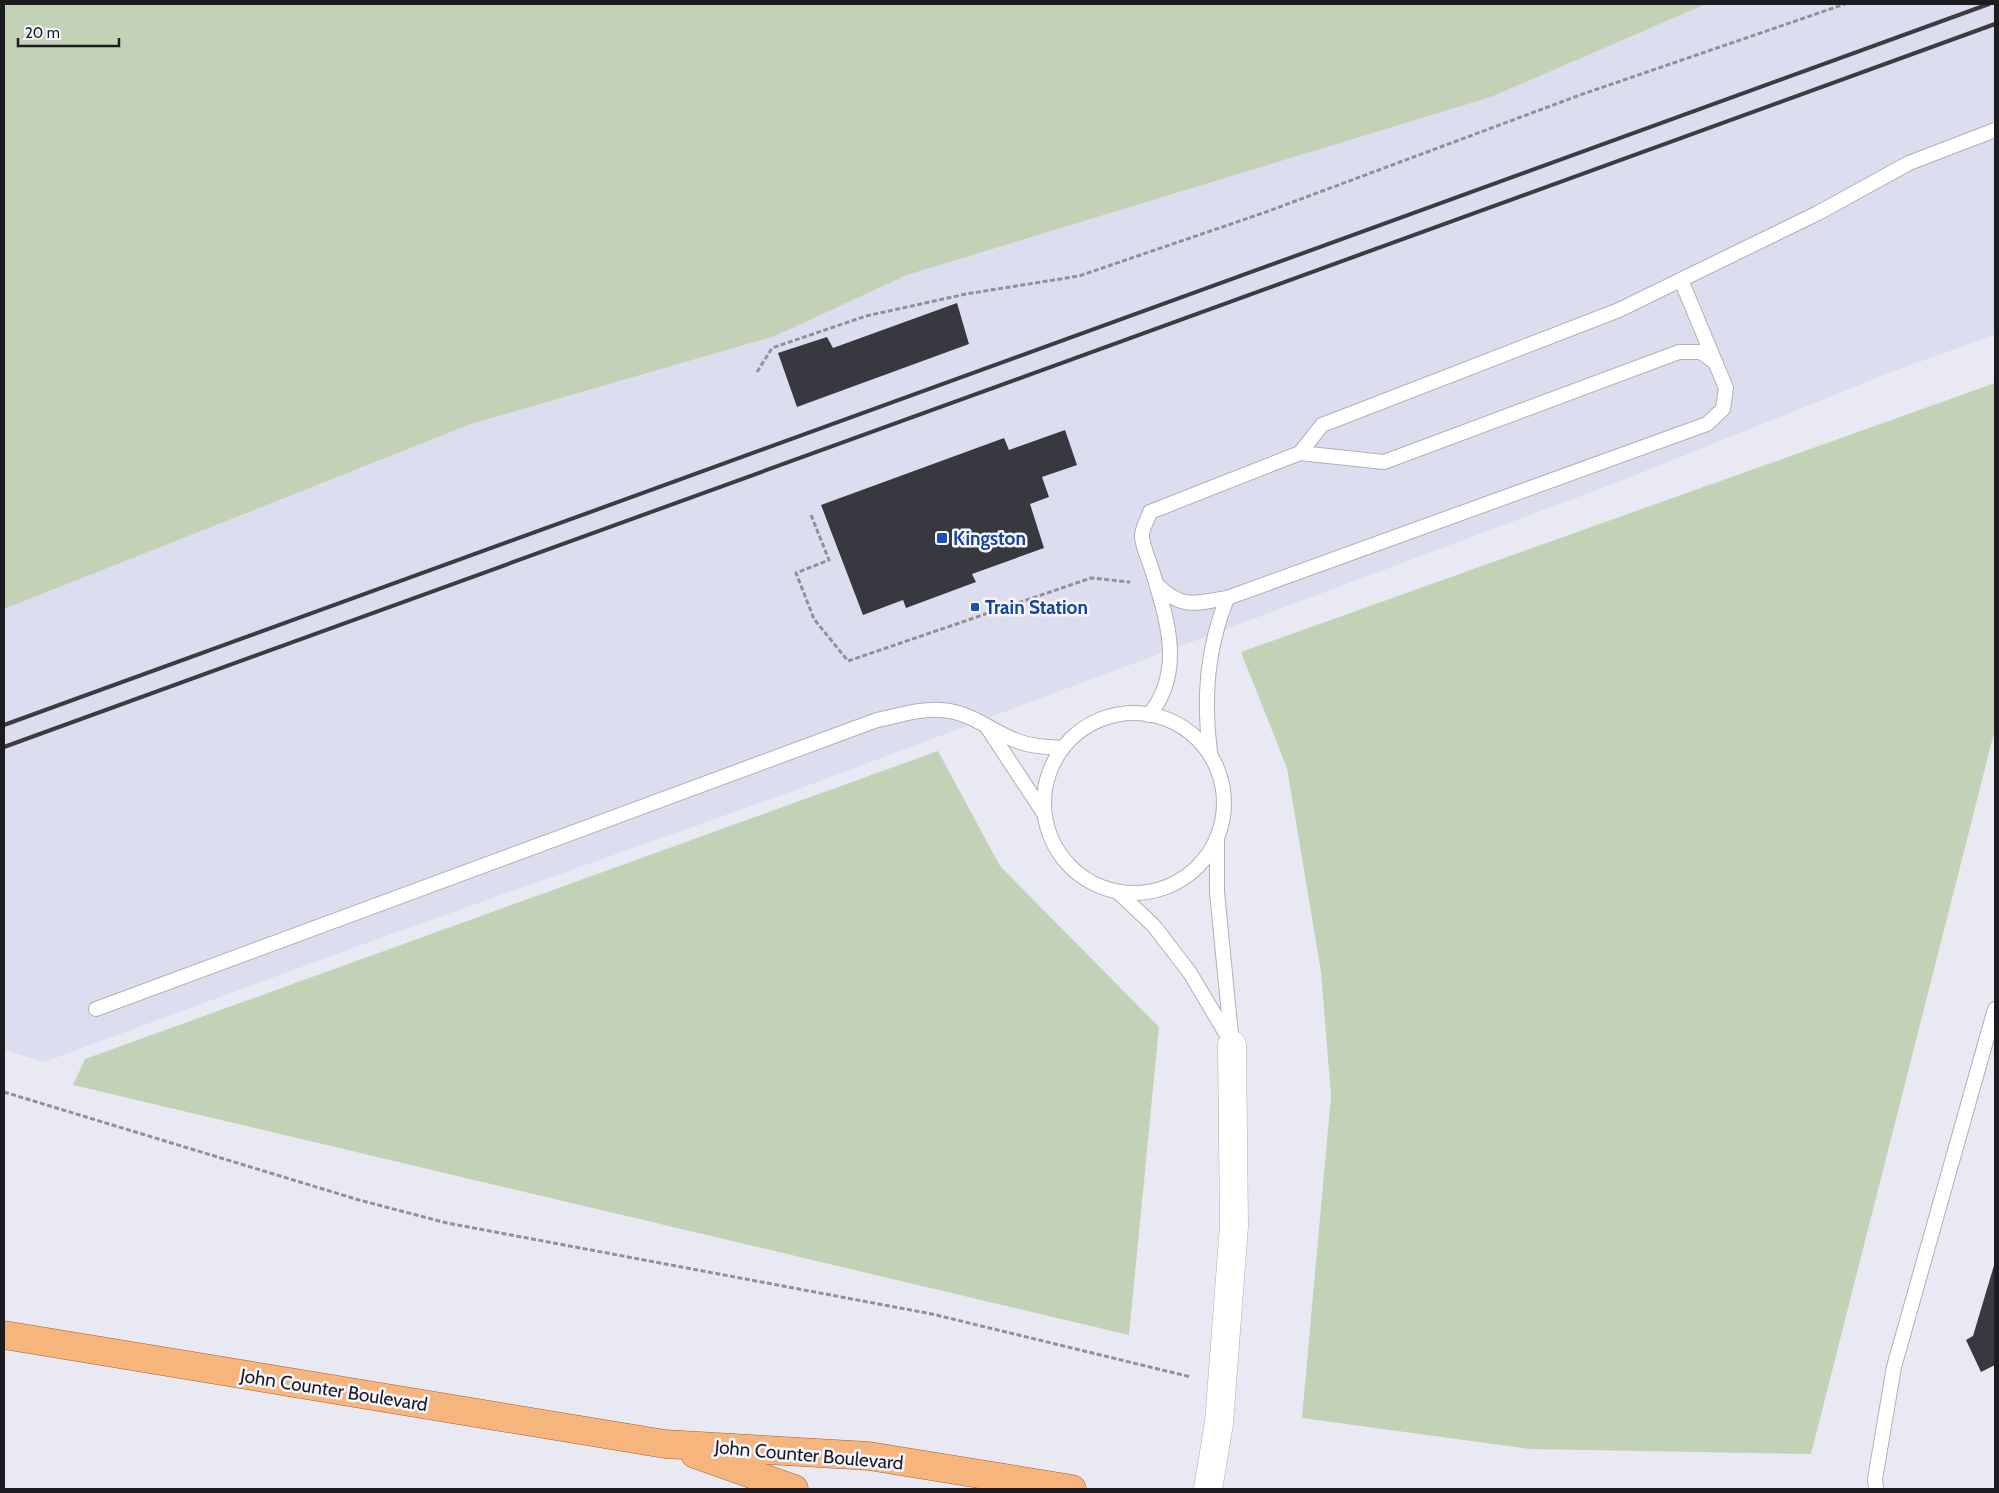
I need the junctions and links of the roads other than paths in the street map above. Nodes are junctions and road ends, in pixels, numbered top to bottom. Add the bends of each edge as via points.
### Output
1 (1995, 130) edge
2 (1681, 280) junction
3 (1716, 363) junction
4 (1300, 453) junction
5 (1156, 585) junction
6 (1227, 598) junction
7 (1149, 715) junction
8 (986, 725) junction
9 (1062, 748) junction
10 (1210, 752) junction
11 (1043, 812) junction
12 (1217, 840) junction
13 (1118, 893) junction
14 (1995, 1008) edge
15 (96, 1009) dead end
16 (1232, 1045) junction
17 (4, 1335) edge
18 (665, 1444) junction
19 (794, 1489) edge
20 (1072, 1489) edge
21 (1208, 1489) edge
22 (1876, 1489) edge

1 - 2 lane via 1909,163 1818,213
2 - 3 lane
2 - 4 lane via 1619,310 1322,425
3 - 4 lane via 1701,352 1679,352 1384,462
3 - 6 lane via 1726,388 1723,409 1706,424
4 - 5 lane via 1150,512 1141,536
5 - 6 lane via 1171,598 1191,604
5 - 7 lane via 1170,644 1171,663 1168,683
6 - 10 lane via 1215,634 1206,684
7 - 9 lane via 1131,712 1101,718 1076,733
7 - 10 lane via 1161,716 1188,731
8 - 9 lane via 1019,742
8 - 11 lane
8 - 15 lane via 966,715 943,710 923,710 877,720
9 - 11 lane via 1044,783
10 - 12 lane via 1222,780 1225,810
11 - 13 lane via 1050,840 1067,866 1090,883
12 - 13 lane via 1201,866 1176,884 1148,893
12 - 16 lane via 1217,892
13 - 16 lane via 1154,926 1190,973
14 - 22 lane via 1894,1367 1875,1478
16 - 21 street via 1234,1226 1219,1423
17 - 18 main road, John Counter Boulevard
18 - 19 main road, John Counter Boulevard
18 - 20 main road, John Counter Boulevard via 869,1456

